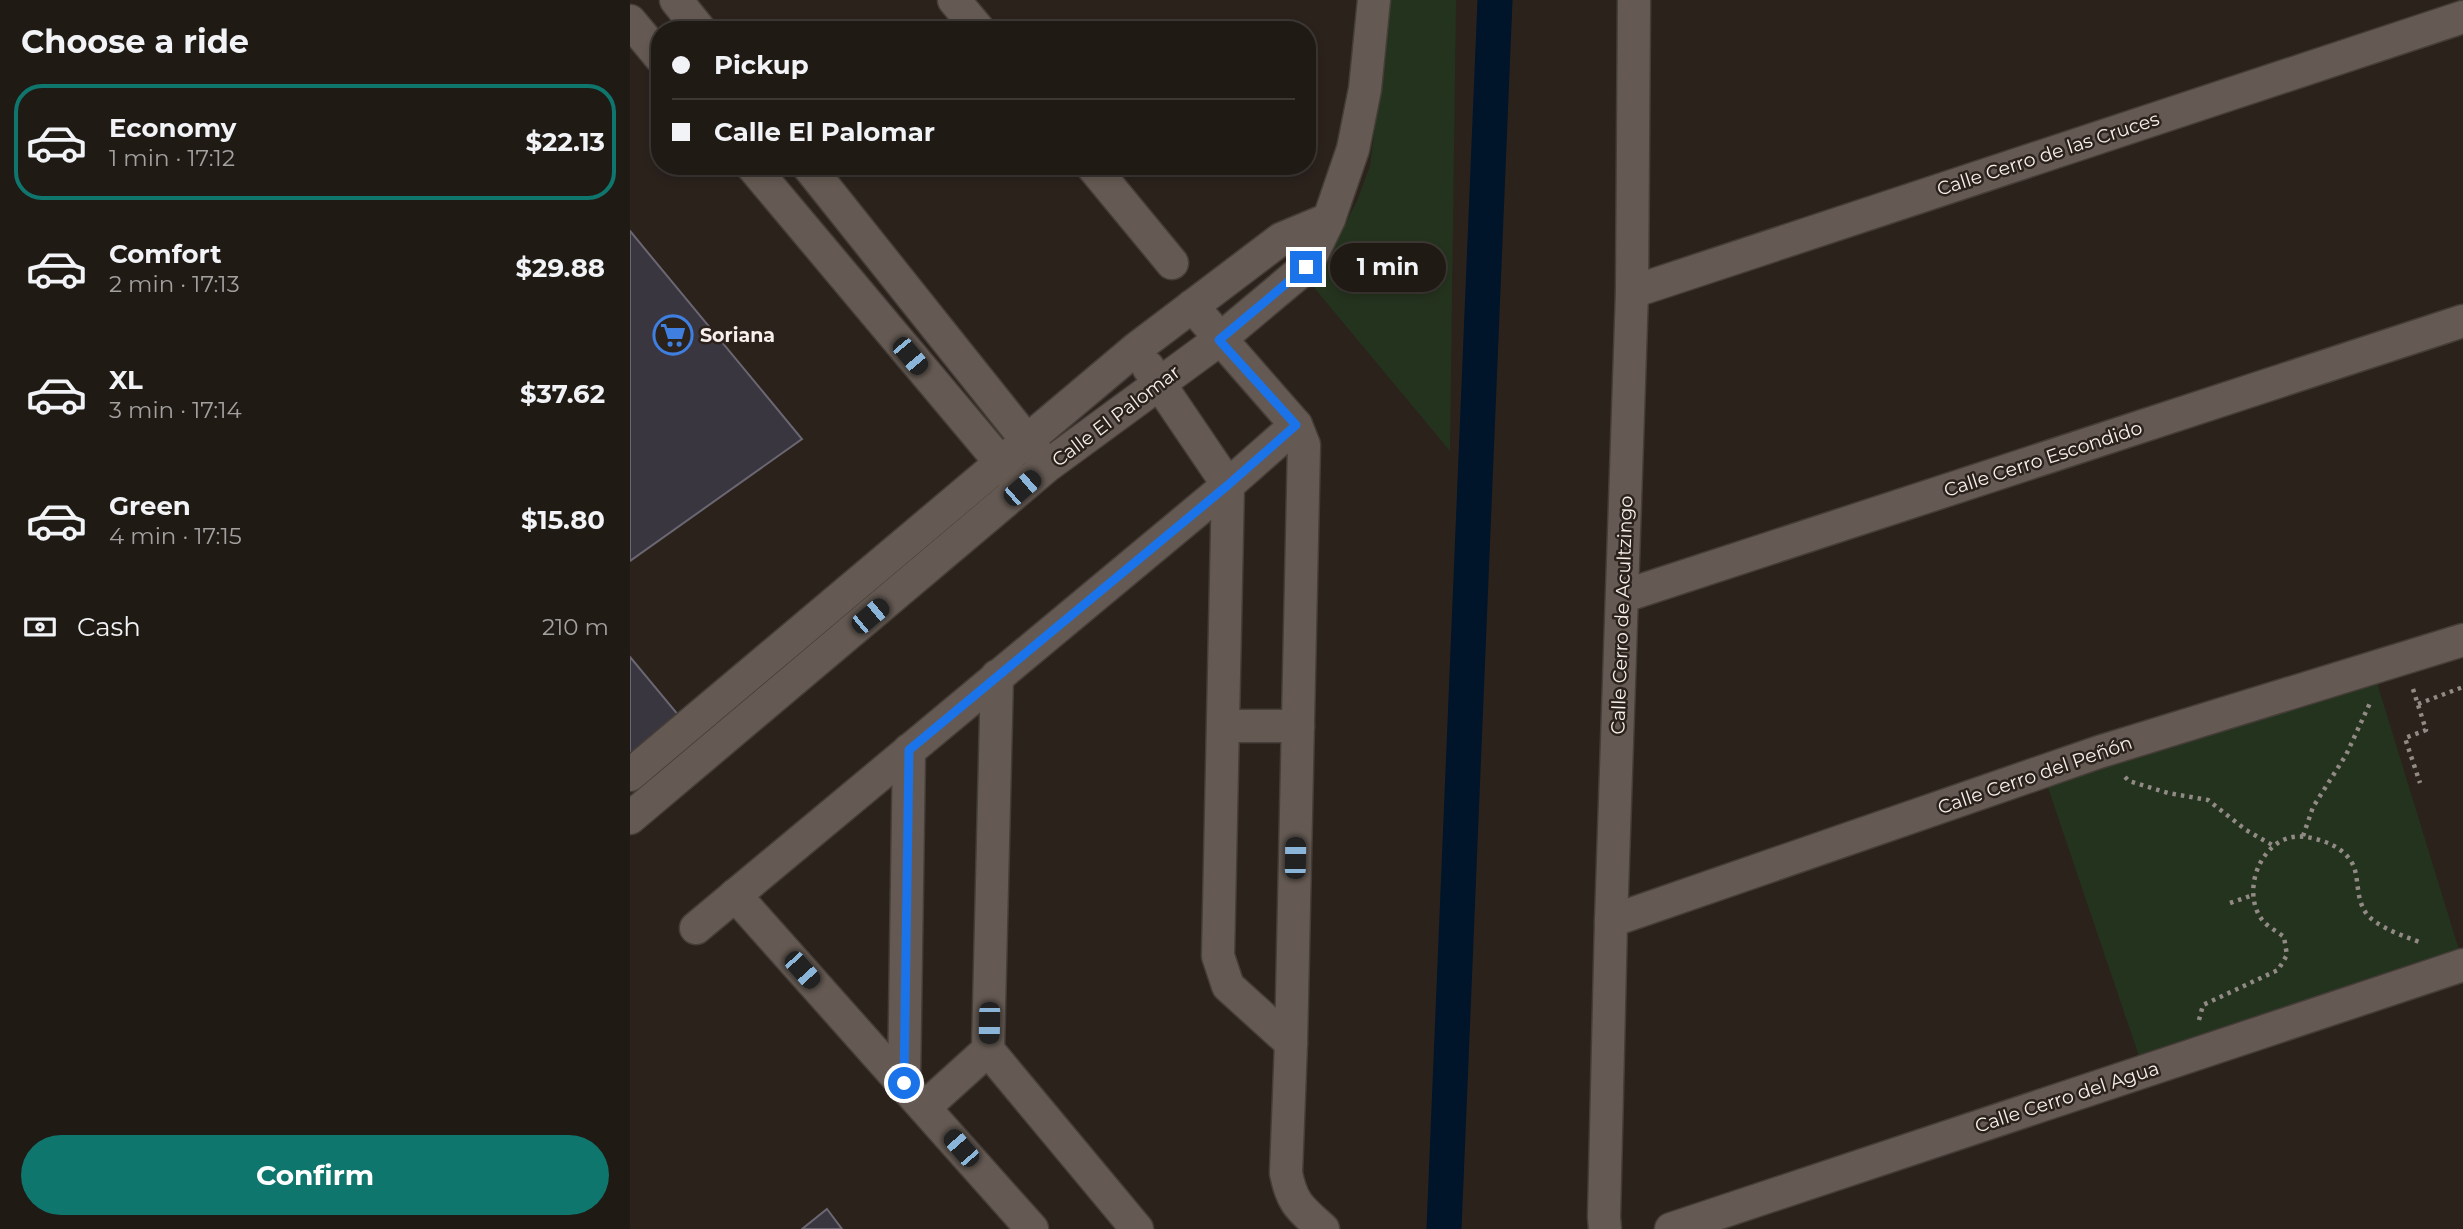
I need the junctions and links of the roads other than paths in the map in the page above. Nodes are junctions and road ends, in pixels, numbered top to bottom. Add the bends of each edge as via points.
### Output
1 (638, 0) edge
2 (676, 0) edge
3 (954, 0) edge
4 (1374, 0) edge
5 (1634, 0) edge
6 (630, 4) edge
7 (2463, 17) edge
8 (630, 21) edge
9 (693, 21) edge
10 (972, 21) edge
11 (651, 46) edge
12 (760, 175) edge
13 (815, 175) edge
14 (1099, 175) edge
15 (1329, 219) junction
16 (1172, 264) dead end
17 (1632, 292) junction
18 (1192, 306) junction
19 (2463, 321) edge
20 (1219, 340) junction
21 (1137, 348) junction
22 (958, 356) junction
23 (928, 377) junction
24 (1157, 384) junction
25 (1296, 425) junction
26 (1027, 440) junction
27 (1000, 462) junction
28 (1047, 466) junction
29 (1228, 485) junction
30 (1022, 488) junction
31 (866, 575) junction
32 (1624, 596) junction
33 (889, 600) junction
34 (2463, 640) edge
35 (998, 676) junction
36 (735, 686) junction
37 (757, 712) junction
38 (1225, 726) junction
39 (1298, 726) junction
40 (909, 750) junction
41 (630, 775) edge
42 (630, 818) edge
43 (735, 895) junction
44 (1611, 921) junction
45 (696, 928) dead end
46 (2463, 965) edge
47 (1291, 1043) junction
48 (988, 1050) junction
49 (904, 1083) junction
50 (925, 1107) junction
51 (1032, 1229) edge
52 (1137, 1229) edge
53 (1323, 1229) edge
54 (1605, 1229) edge
55 (1671, 1229) edge

1 - 6 street
2 - 9 street
3 - 10 street
4 - 15 street, Calle El Palomar via 1363,101 1353,149
5 - 17 street, Calle Cerro de Acultzingo
7 - 17 street, Calle Cerro de las Cruces
8 - 11 street
12 - 23 street
13 - 22 street
14 - 16 street
15 - 18 street, Calle El Palomar via 1282,239
15 - 20 street, Calle El Palomar via 1306,267
17 - 32 street, Calle Cerro de Acultzingo
18 - 20 street
18 - 21 street, Calle El Palomar
19 - 32 street, Calle Cerro Escondido
20 - 24 street, Calle El Palomar
20 - 25 street
21 - 24 street
21 - 26 street, Calle El Palomar
22 - 23 street
22 - 26 street
23 - 27 street
24 - 28 street, Calle El Palomar
24 - 29 street
25 - 29 street
25 - 39 street via 1304,445
26 - 27 street, Calle El Palomar
26 - 28 street
27 - 30 street
27 - 31 street, Calle El Palomar
28 - 30 street, Calle El Palomar
29 - 35 street
29 - 38 street
30 - 33 street, Calle El Palomar
31 - 33 street
31 - 36 street, Calle El Palomar
32 - 44 street, Calle Cerro de Acultzingo
33 - 37 street, Calle El Palomar
34 - 44 street, Calle Cerro del Peñón via 2099,752
35 - 40 street
35 - 48 street
36 - 37 street
36 - 41 street, Calle El Palomar
37 - 42 street, Calle El Palomar
38 - 39 street
38 - 47 street via 1218,956 1228,986
39 - 47 street
40 - 43 street
40 - 49 street
43 - 45 street
43 - 49 street
44 - 54 street, Calle Cerro de Acultzingo
46 - 55 street, Calle Cerro del Agua
47 - 53 street via 1286,1173 1290,1194
48 - 50 street
48 - 52 street
49 - 50 street
50 - 51 street

